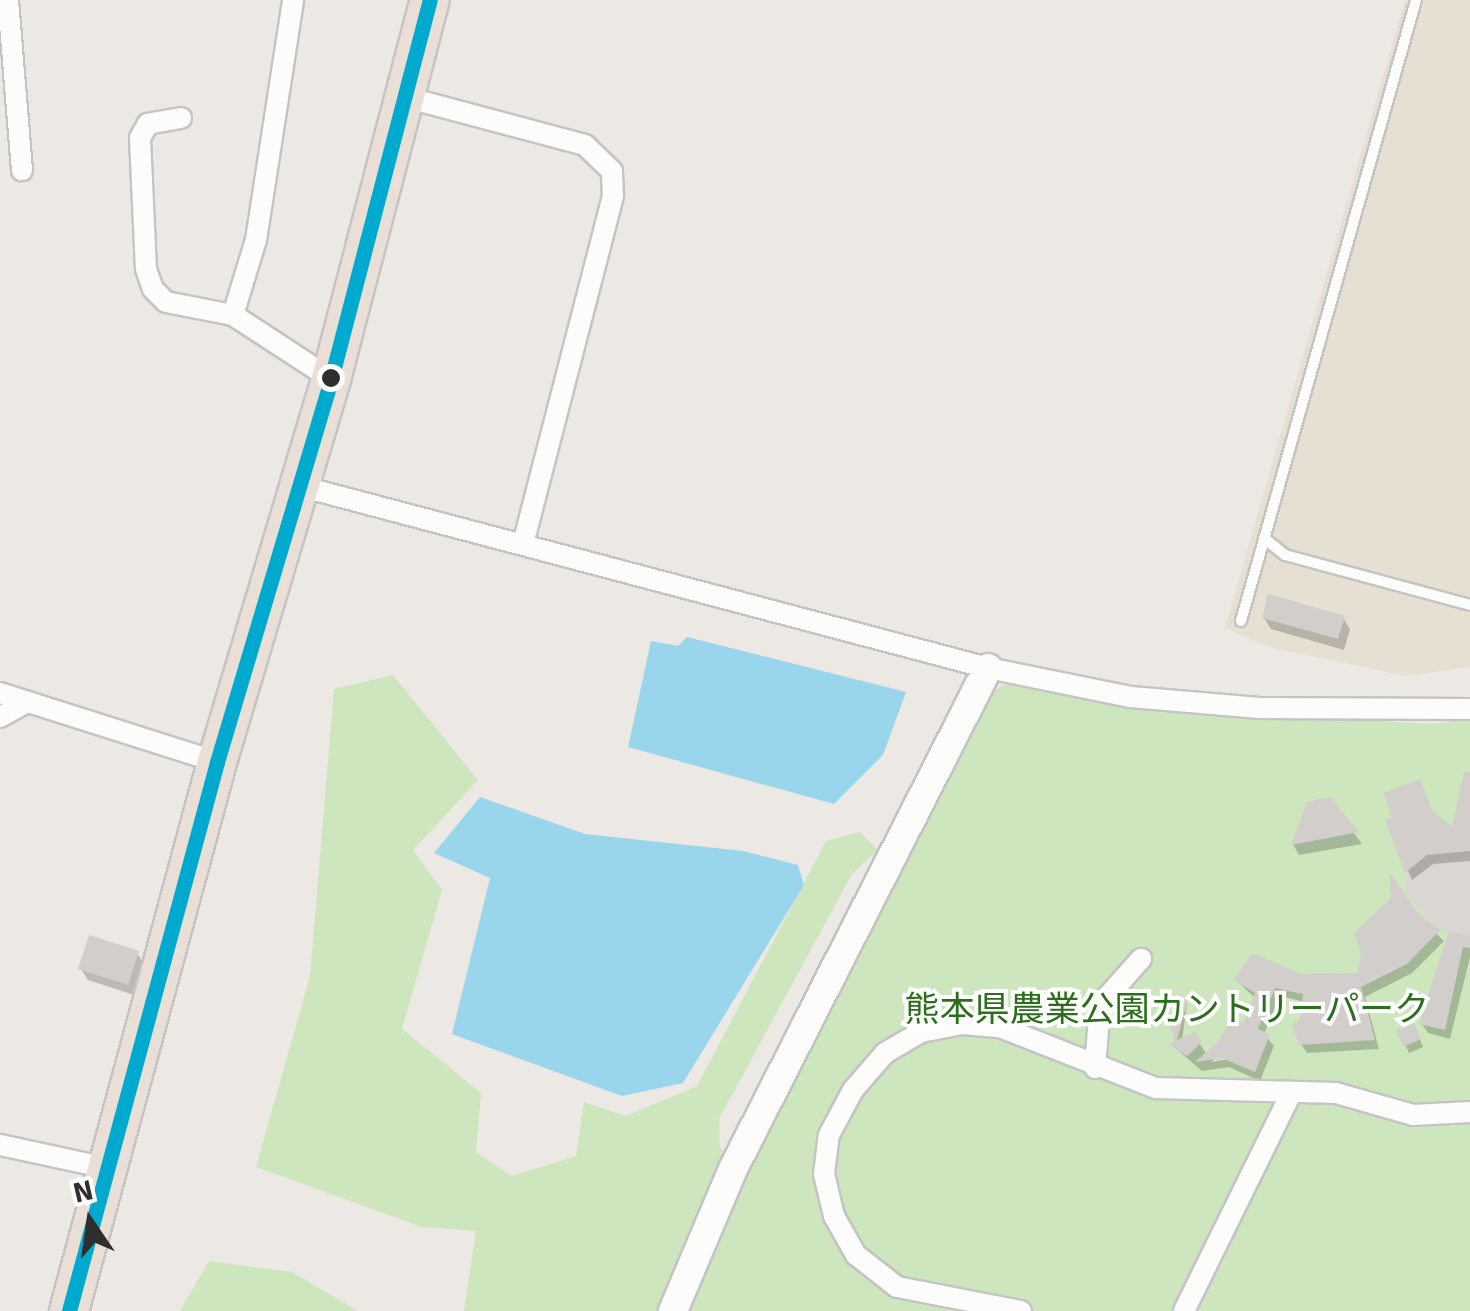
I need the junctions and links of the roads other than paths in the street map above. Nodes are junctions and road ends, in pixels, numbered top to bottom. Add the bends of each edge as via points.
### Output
1 (8, 0) edge
2 (294, 0) edge
3 (430, 0) edge
4 (1416, 0) edge
5 (404, 97) junction
6 (181, 118) dead end
7 (22, 170) dead end
8 (233, 315) junction
9 (331, 378) junction
10 (296, 485) junction
11 (1264, 538) junction
12 (523, 545) junction
13 (1470, 605) edge
14 (1241, 621) dead end
15 (988, 668) junction
16 (0, 693) edge
17 (25, 703) junction
18 (1470, 709) edge
19 (0, 717) edge
20 (217, 762) junction
21 (1141, 959) dead end
22 (1094, 1068) junction
23 (1290, 1096) junction
24 (1470, 1112) edge
25 (0, 1145) edge
26 (107, 1168) junction
27 (69, 1311) edge
28 (673, 1311) edge
29 (1021, 1311) edge
30 (1184, 1311) edge

1 - 7 street
2 - 8 street via 256,240
3 - 5 highway
4 - 11 lane
5 - 9 highway
5 - 12 street via 585,145 612,172 613,196
6 - 8 street via 148,124 140,138 146,270 166,302
8 - 9 street
9 - 10 highway
10 - 12 street
10 - 20 highway
11 - 13 lane via 1285,554
11 - 14 lane
12 - 15 street
15 - 18 street via 1131,697 1260,708
15 - 28 street via 733,1169
16 - 17 street
17 - 19 street
17 - 20 street
20 - 26 highway
21 - 22 street via 1100,1004
22 - 23 street via 1156,1088
22 - 29 street via 1000,1027 962,1024 921,1032 885,1053 853,1090 829,1135 824,1174 834,1216 856,1255 897,1288
23 - 24 street via 1336,1093 1413,1115
23 - 30 street
25 - 26 street
26 - 27 highway

